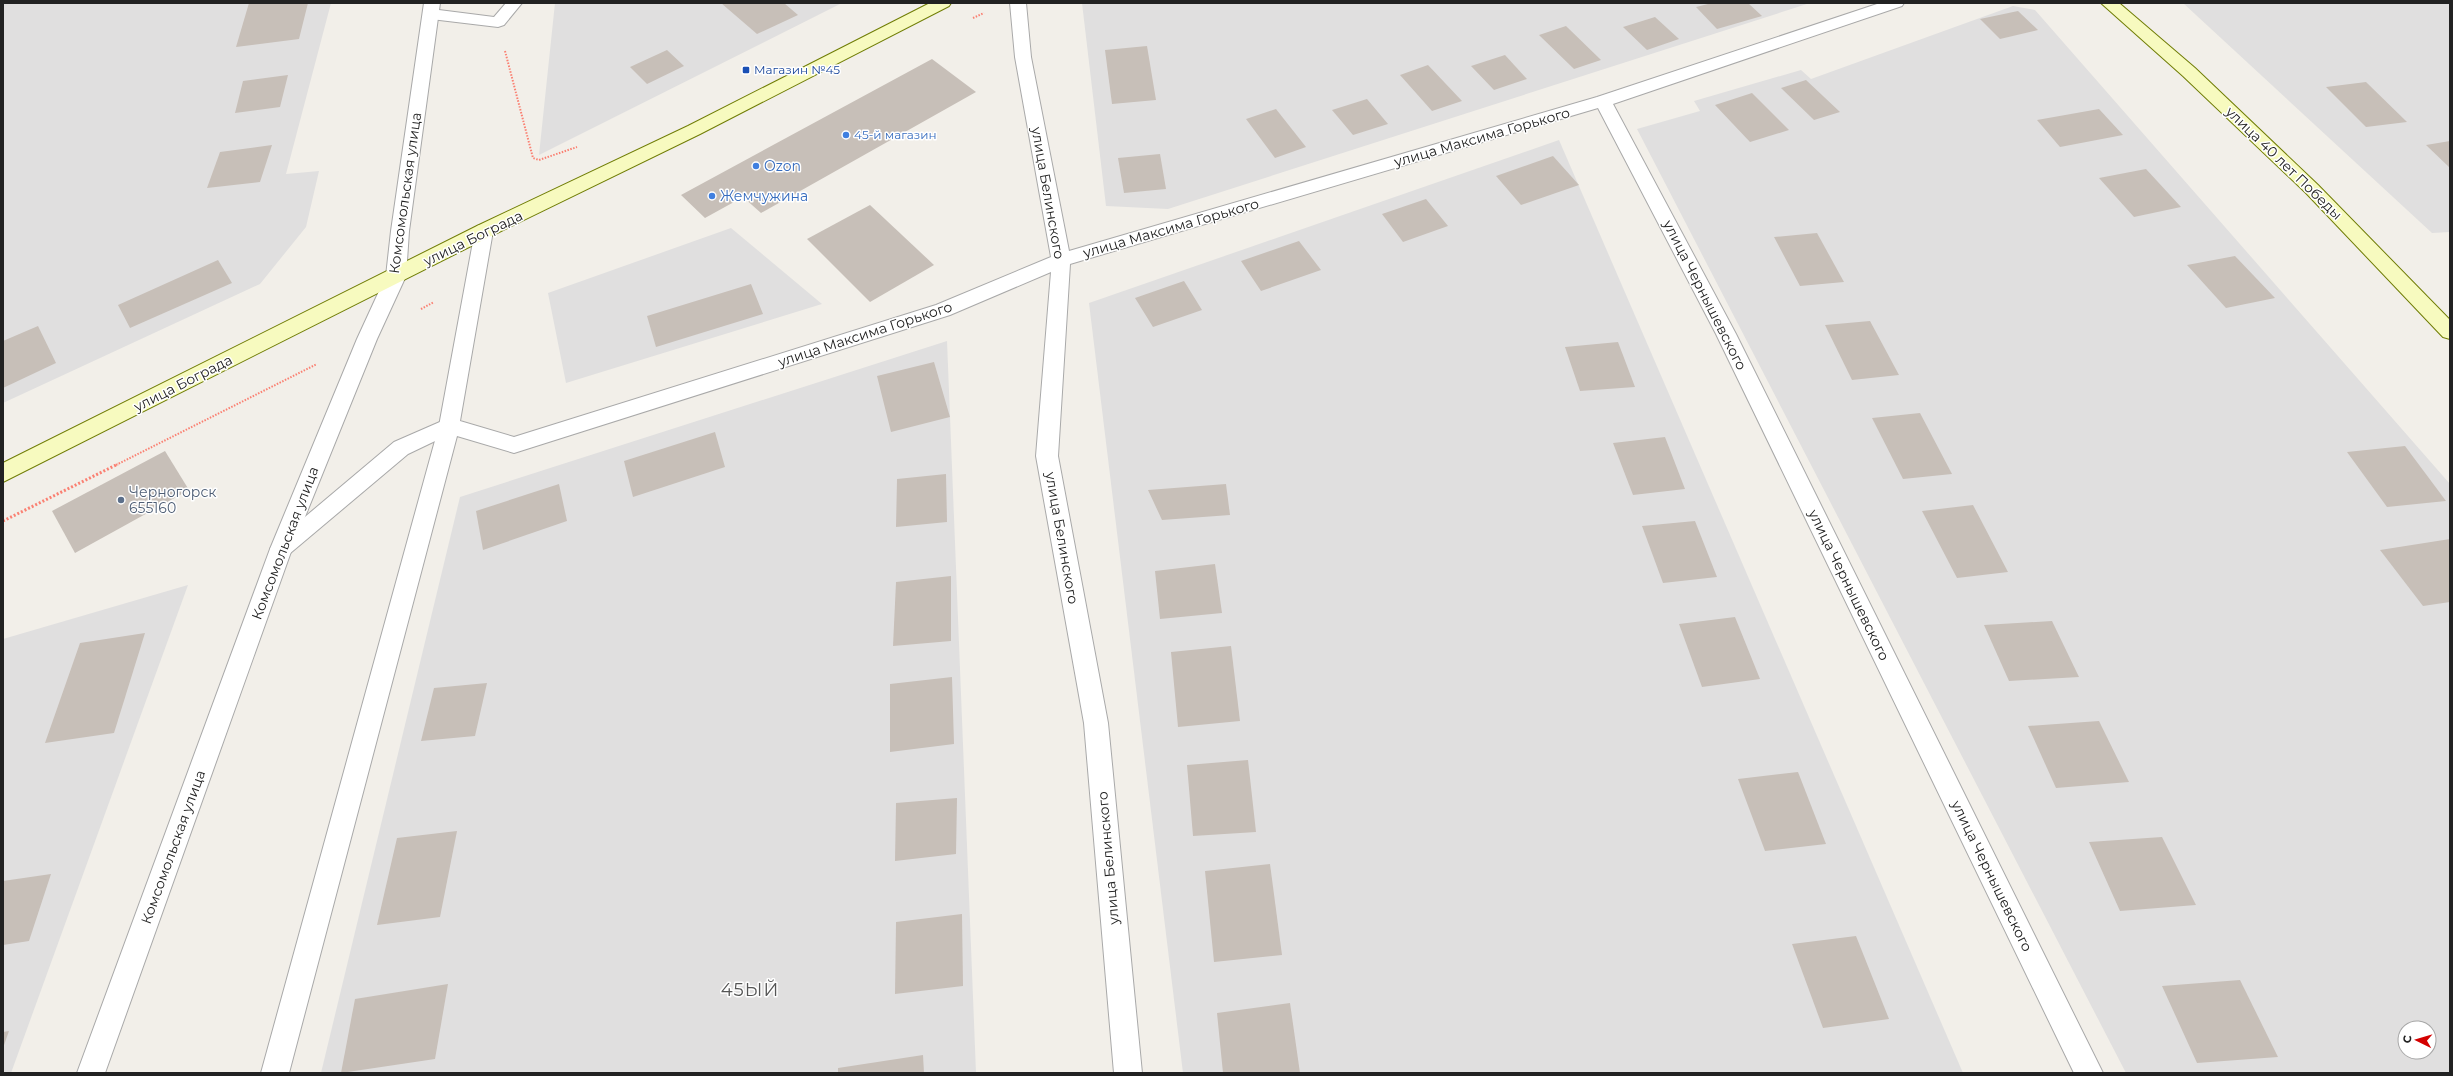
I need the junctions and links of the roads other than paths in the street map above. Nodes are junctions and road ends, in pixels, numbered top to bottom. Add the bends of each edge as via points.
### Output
1 (514, 3) edge
2 (943, 3) edge
3 (1018, 3) edge
4 (1896, 3) edge
5 (2109, 3) edge
6 (432, 8) edge
7 (1603, 101) junction
8 (484, 231) junction
9 (1061, 260) junction
10 (396, 276) junction
11 (2450, 332) edge
12 (450, 426) junction
13 (3, 473) edge
14 (281, 549) junction
15 (91, 1073) edge
16 (275, 1073) edge
17 (1128, 1073) edge
18 (2089, 1073) edge

1 - 6 lane via 498,22
2 - 8 main road, улица Бограда via 694,130
3 - 9 street, улица Белинского via 1023,56
4 - 7 street, улица Максима Горького
5 - 11 main road, улица 40 лет Победы via 2189,72 2312,189
6 - 10 street, Комсомольская улица via 400,231
7 - 9 street, улица Максима Горького
7 - 18 street, улица Чернышевского via 1729,341
8 - 10 main road, улица Бограда
8 - 12 street
9 - 12 street, улица Максима Горького via 943,310 514,445
9 - 17 street, улица Белинского via 1047,456 1096,723
10 - 13 main road, улица Бограда
10 - 14 street, Комсомольская улица via 366,339
12 - 14 lane via 401,448
12 - 16 street
14 - 15 street, Комсомольская улица

